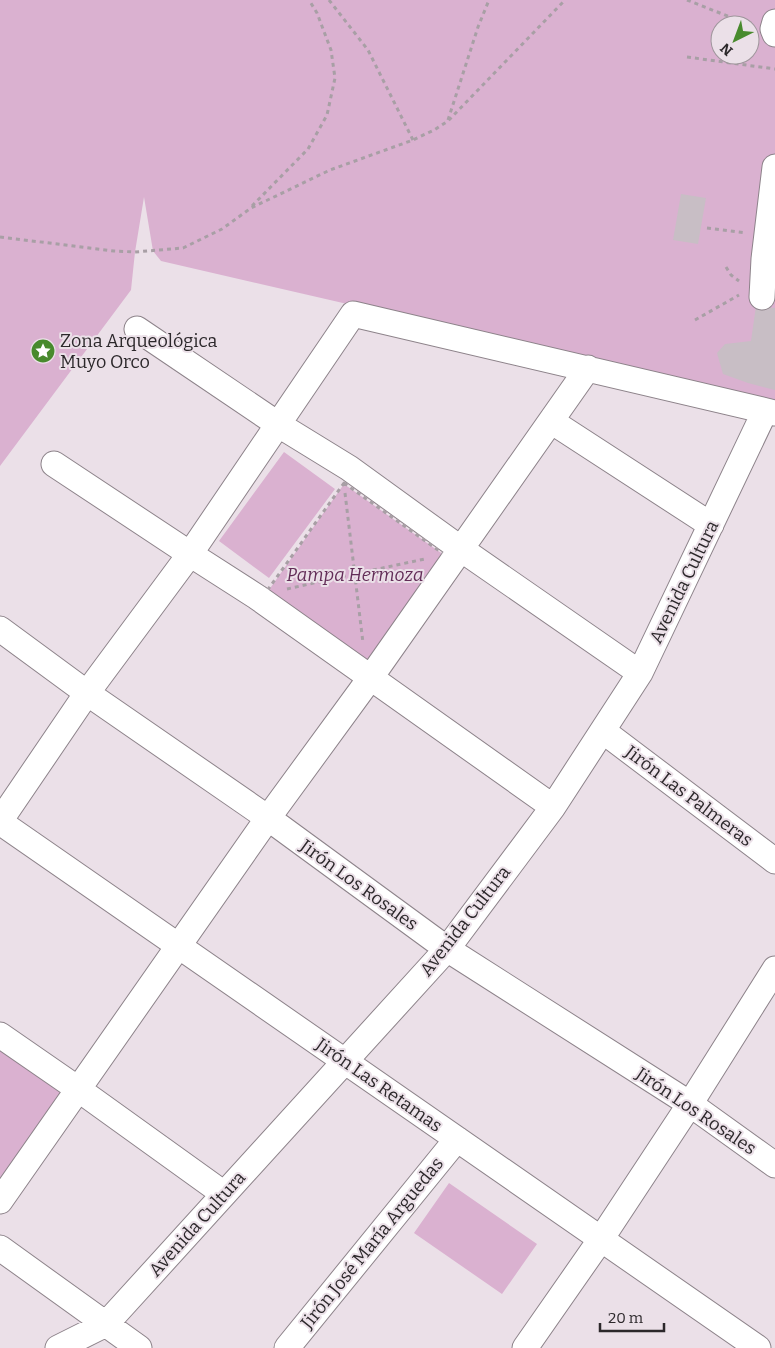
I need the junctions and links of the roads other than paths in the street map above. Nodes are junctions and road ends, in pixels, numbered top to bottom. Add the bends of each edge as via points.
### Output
1 (775, 167) edge
2 (755, 293) road end
3 (137, 329) dead end
4 (588, 368) junction
5 (770, 412) edge
6 (551, 421) junction
7 (278, 425) junction
8 (54, 464) dead end
9 (711, 525) junction
10 (453, 552) junction
11 (190, 554) junction
12 (0, 629) edge
13 (367, 667) junction
14 (640, 673) junction
15 (87, 693) junction
16 (603, 731) junction
17 (553, 808) junction
18 (268, 818) junction
19 (0, 822) edge
20 (775, 861) edge
21 (179, 946) junction
22 (446, 949) junction
23 (775, 969) edge
24 (0, 1036) edge
25 (344, 1061) junction
26 (78, 1089) junction
27 (690, 1104) junction
28 (457, 1139) junction
29 (775, 1165) edge
30 (224, 1194) junction
31 (0, 1201) edge
32 (602, 1239) junction
33 (0, 1248) edge
34 (106, 1324) junction
35 (58, 1348) edge
36 (139, 1348) edge
37 (287, 1348) edge
38 (525, 1348) edge
39 (758, 1348) edge

1 - 2 street via 764,259
3 - 7 street
4 - 5 street
4 - 6 street
4 - 7 street via 353,314
5 - 9 street, Avenida Cultura
6 - 9 street
6 - 10 street
7 - 10 street
7 - 11 street
8 - 11 street
9 - 14 street, Avenida Cultura
10 - 13 street
10 - 14 street
11 - 13 street via 265,594
11 - 15 street
12 - 15 street, Jirón Los Rosales
13 - 17 street
13 - 18 street
14 - 16 street, Avenida Cultura
15 - 18 street, Jirón Los Rosales
15 - 19 street
16 - 17 street, Avenida Cultura
16 - 20 street, Jirón Las Palmeras
17 - 22 street, Avenida Cultura
18 - 21 street
18 - 22 street, Jirón Los Rosales
19 - 21 street, Jirón Las Retamas
21 - 25 street, Jirón Las Retamas
21 - 26 street
22 - 25 street, Avenida Cultura
22 - 27 street, Jirón Los Rosales
23 - 27 street
24 - 26 street
25 - 28 street, Jirón Las Retamas
25 - 30 street, Avenida Cultura
26 - 30 street
26 - 31 street
27 - 29 street, Jirón Los Rosales
27 - 32 street
28 - 32 street, Jirón Las Retamas
28 - 37 street, Jirón José María Arguedas
30 - 34 street, Avenida Cultura
32 - 38 street
32 - 39 street, Jirón Las Retamas
33 - 34 street
34 - 35 street, Avenida Cultura
34 - 36 street

